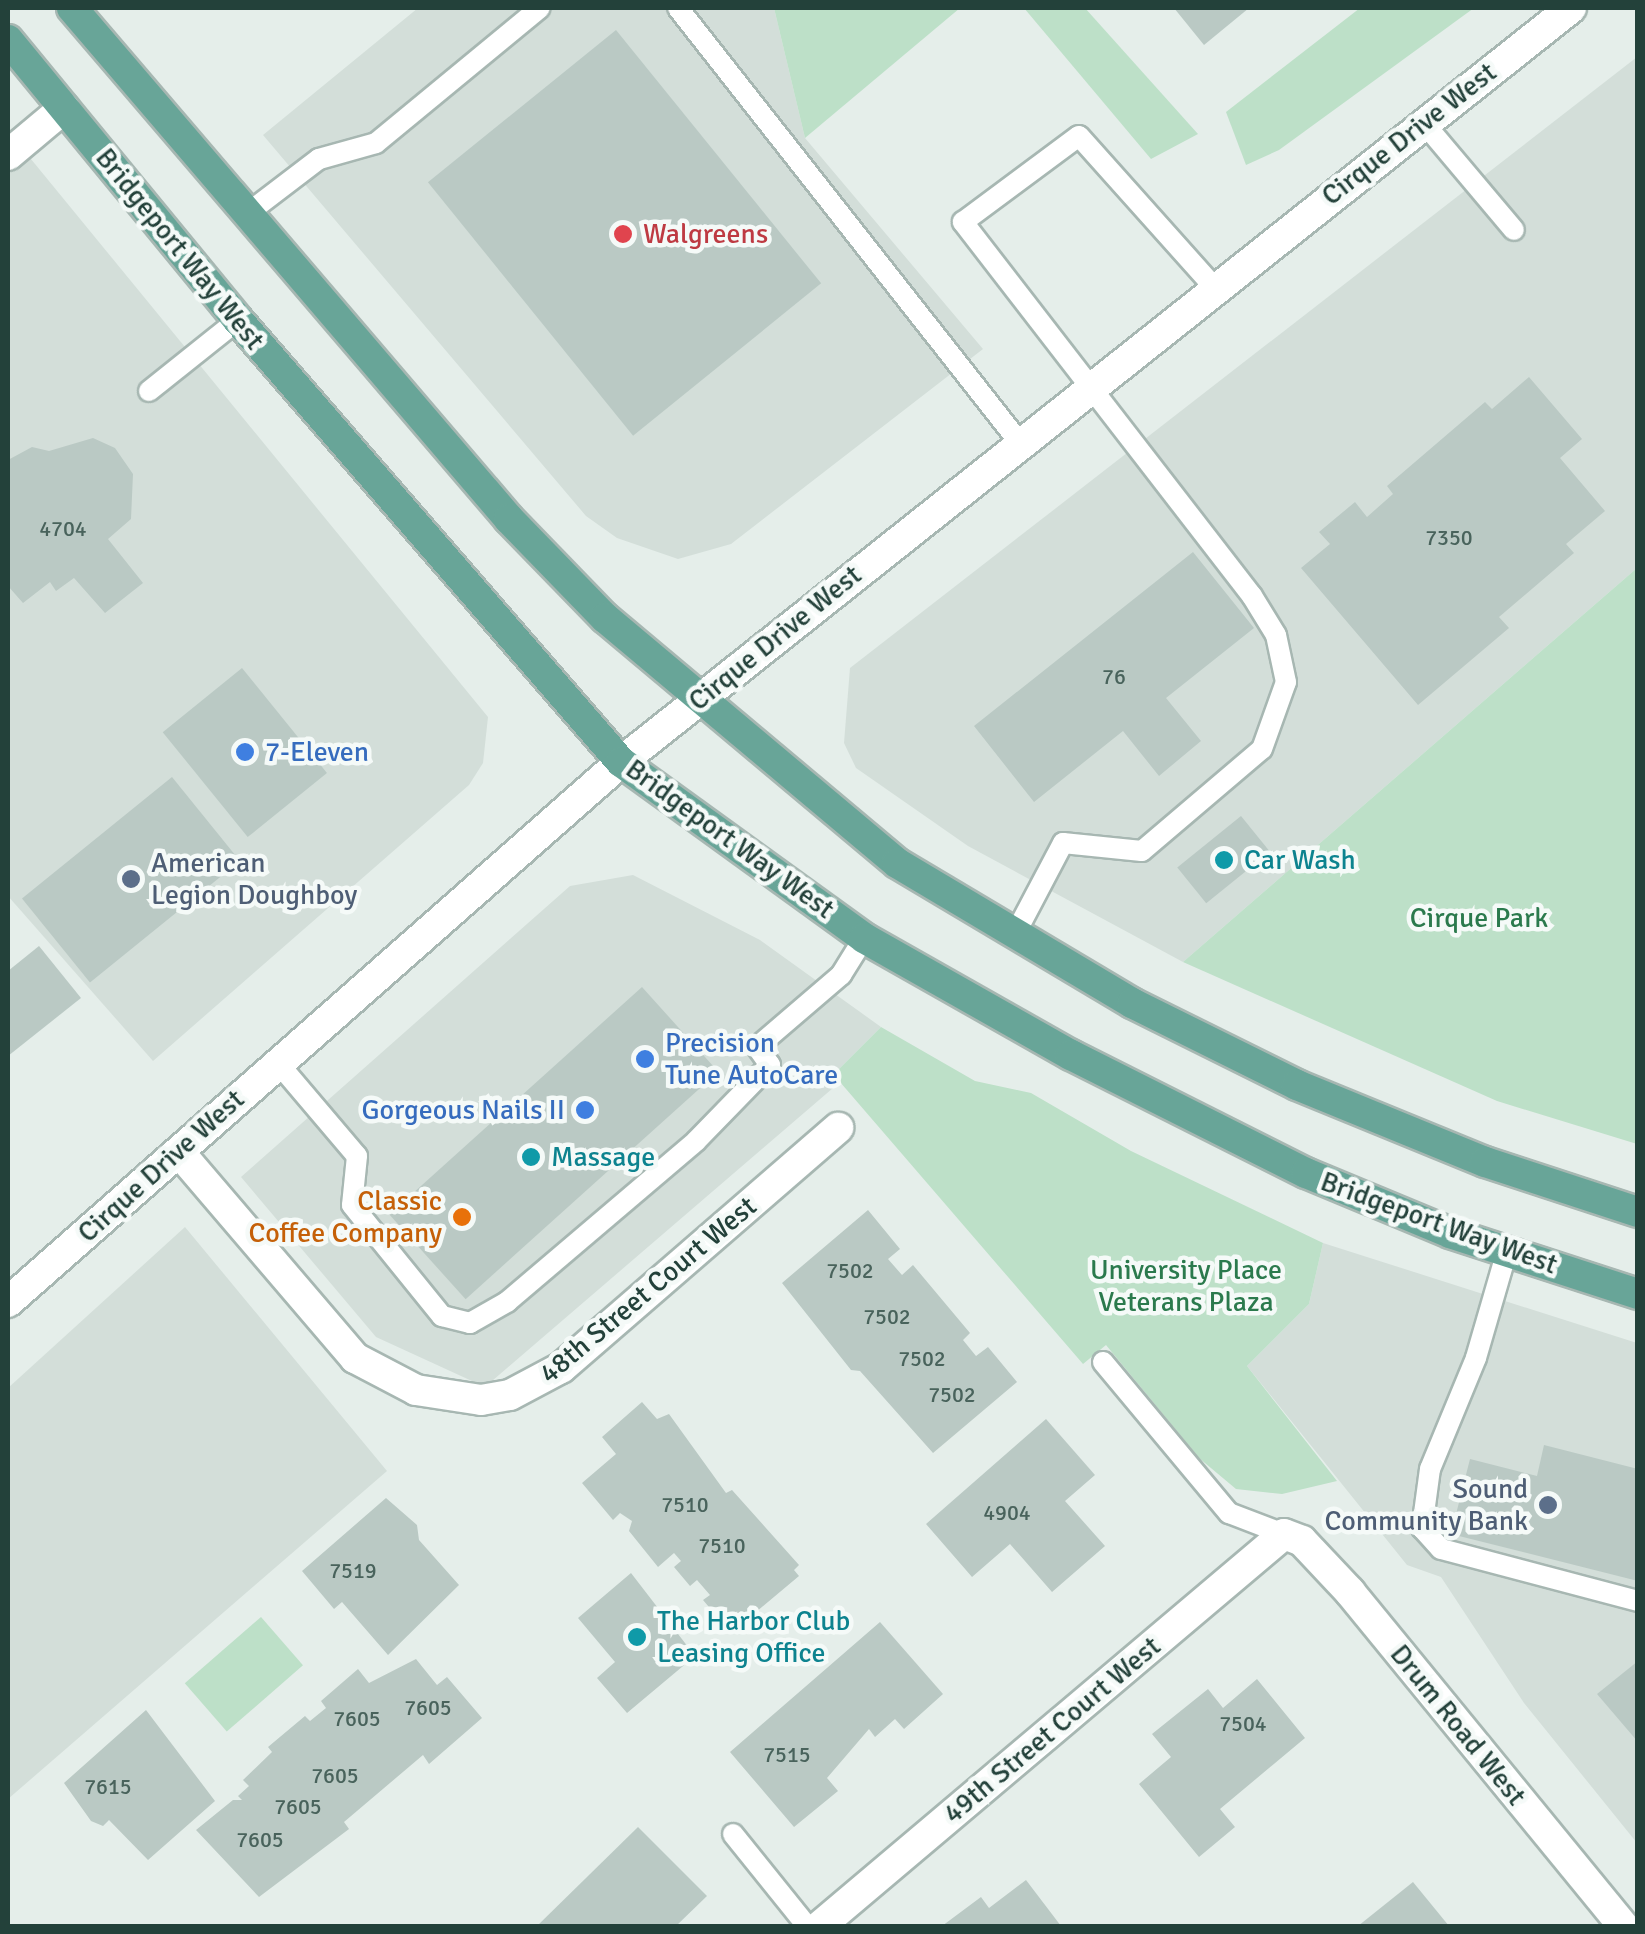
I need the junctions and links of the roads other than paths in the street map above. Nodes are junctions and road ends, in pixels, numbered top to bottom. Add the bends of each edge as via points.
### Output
1 (72, 8) edge
2 (540, 8) edge
3 (678, 8) edge
4 (1571, 8) edge
5 (8, 40) edge
6 (64, 108) junction
7 (1423, 122) junction
8 (8, 156) edge
9 (248, 212) junction
10 (1514, 230) dead end
11 (1215, 288) junction
12 (238, 320) junction
13 (1088, 388) junction
14 (148, 390) dead end
15 (1020, 442) junction
16 (700, 697) junction
17 (622, 762) junction
18 (1014, 936) junction
19 (864, 938) junction
20 (278, 1063) junction
21 (838, 1128) dead end
22 (179, 1152) junction
23 (1638, 1212) edge
24 (1507, 1252) junction
25 (1638, 1294) edge
26 (8, 1302) edge
27 (1103, 1362) dead end
28 (1284, 1534) junction
29 (1638, 1601) edge
30 (733, 1834) dead end
31 (807, 1926) edge
32 (820, 1926) edge
33 (1623, 1926) edge

1 - 9 main road
2 - 9 lane via 376,143 319,159
3 - 15 lane
4 - 7 street, Cirque Drive West
5 - 6 main road, Bridgeport Way West
6 - 8 street
6 - 12 main road, Bridgeport Way West
7 - 10 lane
7 - 11 street, Cirque Drive West
9 - 16 main road via 510,519 605,618
11 - 13 street, Cirque Drive West
11 - 13 lane via 1079,136 963,222
12 - 14 lane
12 - 17 main road, Bridgeport Way West
13 - 15 street, Cirque Drive West
13 - 18 lane via 1268,619 1284,656 1283,704 1262,749 1142,850 1063,843
15 - 16 street, Cirque Drive West
16 - 17 street, Cirque Drive West
16 - 18 main road via 897,863
17 - 19 main road, Bridgeport Way West
17 - 20 street, Cirque Drive West
18 - 23 main road via 1297,1085 1485,1162
19 - 20 lane via 841,975 757,1047 770,1065 696,1141 507,1302 470,1323 442,1316 352,1206 357,1156
19 - 24 main road, Bridgeport Way West via 1071,1056 1306,1174
20 - 22 street, Cirque Drive West
21 - 22 street, 48th Street Court West via 561,1368 510,1395 481,1400 416,1390 355,1358
22 - 26 street, Cirque Drive West
24 - 25 main road, Bridgeport Way West
24 - 29 lane via 1421,1509 1428,1538 1462,1556
27 - 28 lane via 1229,1513
28 - 32 street, 49th Street Court West
28 - 33 street, Drum Road West via 1302,1541 1350,1592
30 - 31 lane

